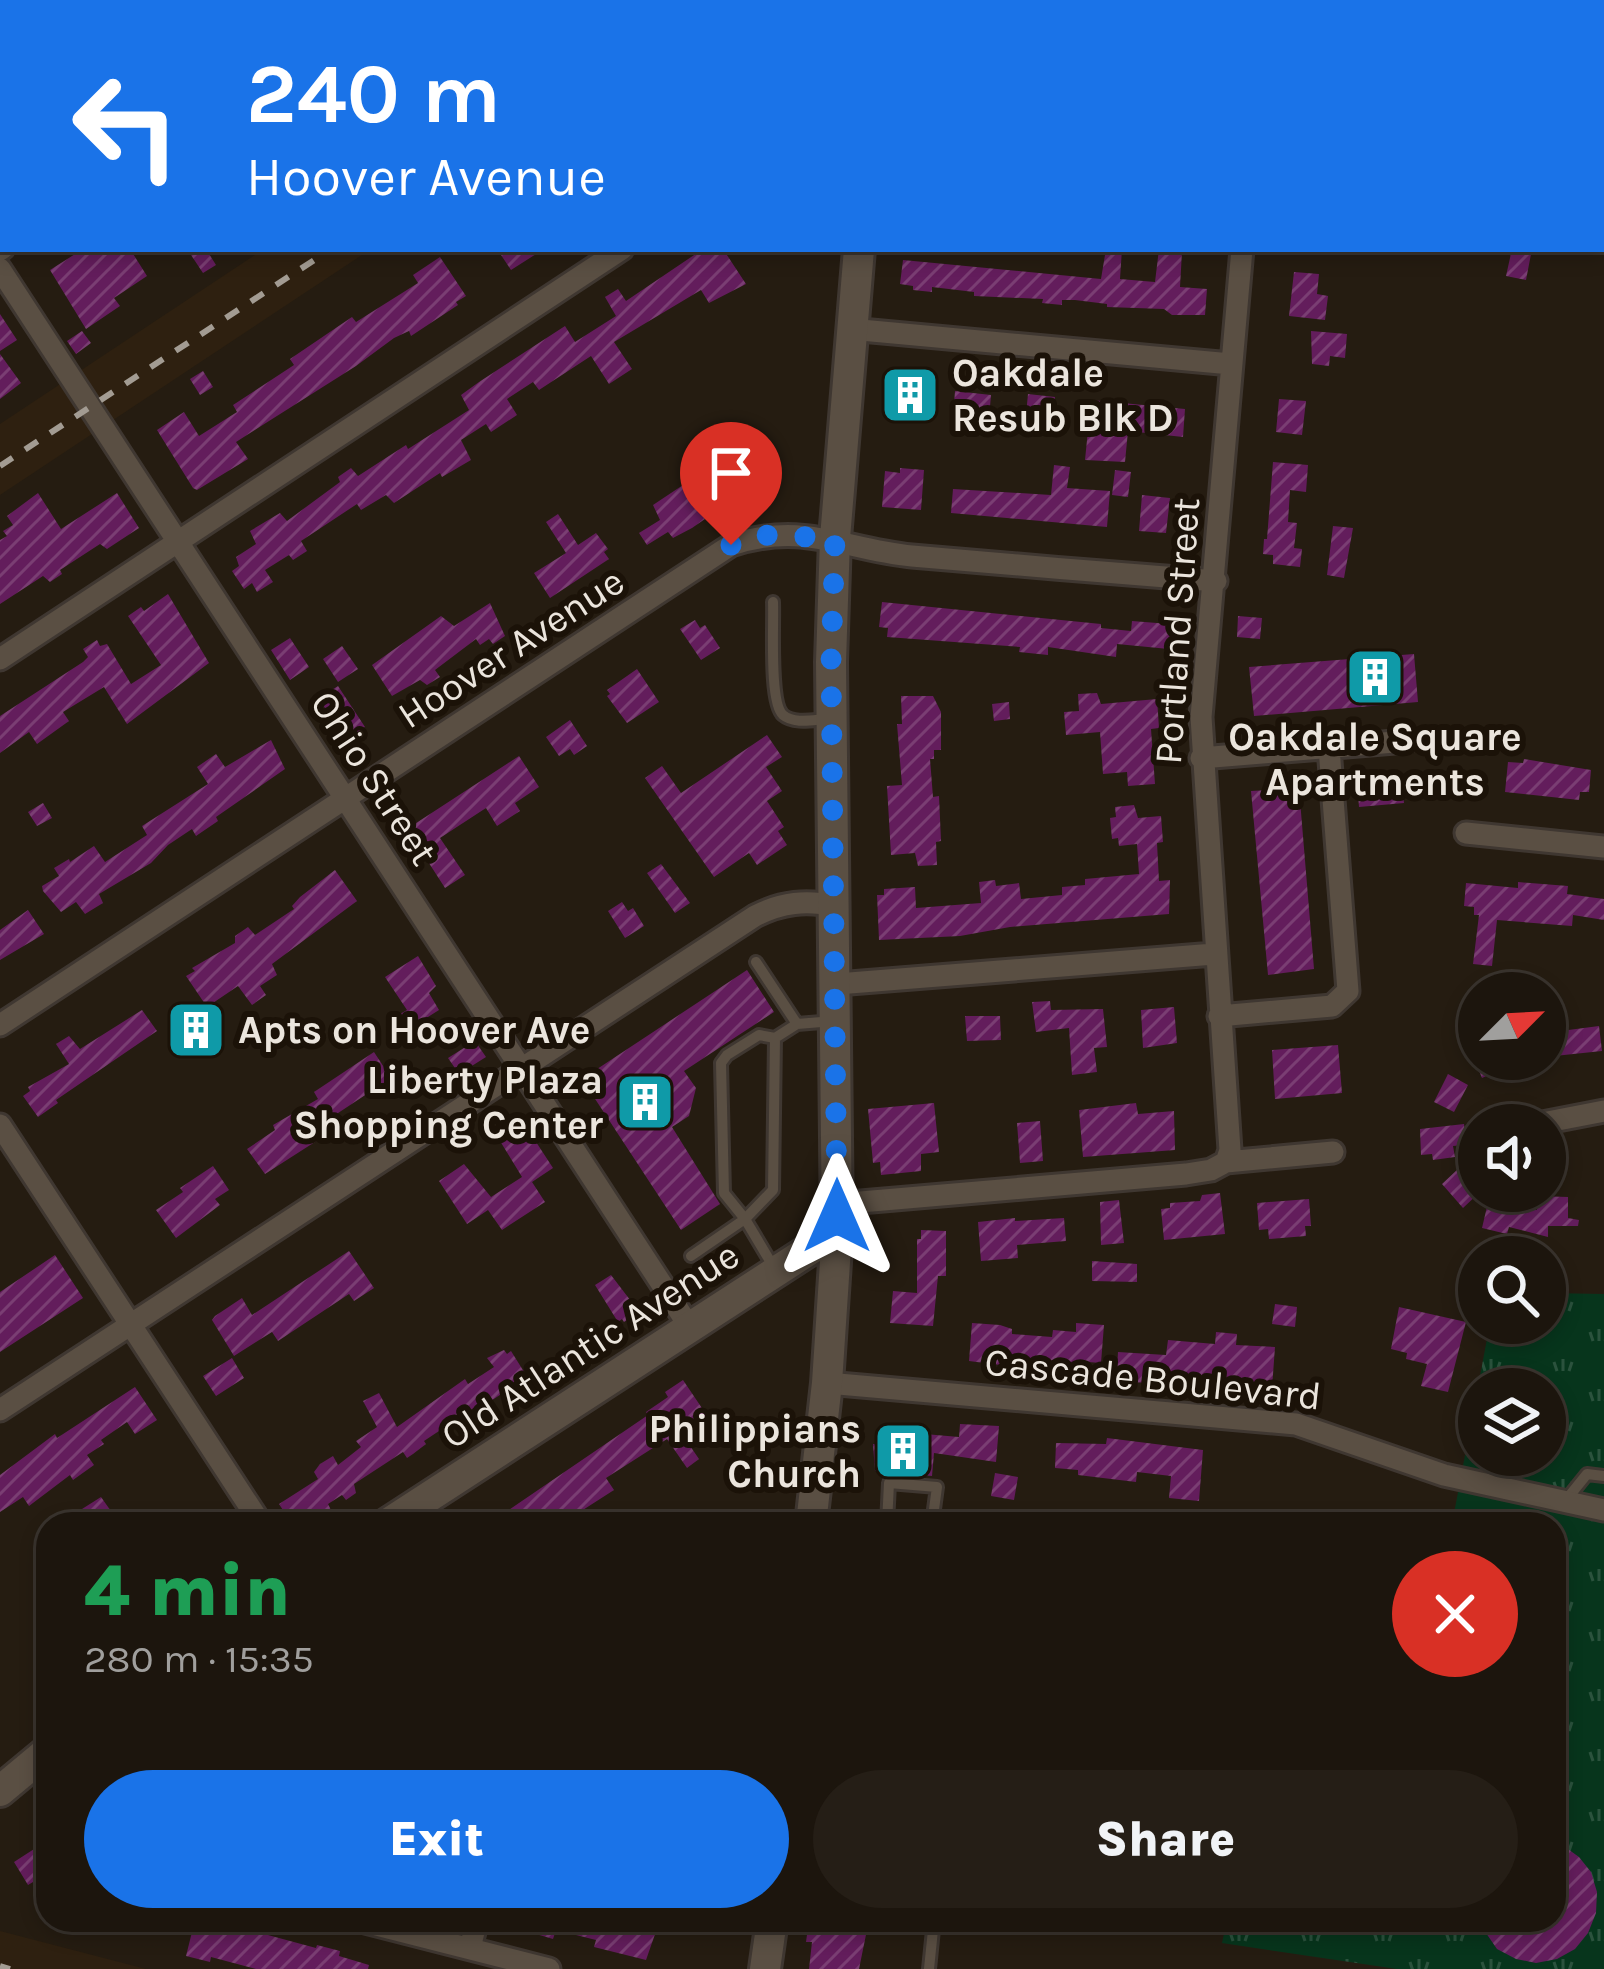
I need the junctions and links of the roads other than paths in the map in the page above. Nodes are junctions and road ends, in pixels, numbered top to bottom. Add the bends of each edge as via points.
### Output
1 (617, 252) edge
2 (859, 252) edge
3 (1242, 252) edge
4 (0, 269) edge
5 (850, 329) junction
6 (1232, 364) junction
7 (835, 538) junction
8 (177, 542) junction
9 (1216, 581) junction
10 (773, 602) dead end
11 (0, 659) edge
12 (832, 719) junction
13 (1408, 741) dead end
14 (1329, 748) junction
15 (1201, 758) junction
16 (344, 800) junction
17 (1466, 833) dead end
18 (1604, 847) edge
19 (836, 906) junction
20 (1214, 954) junction
21 (756, 962) dead end
22 (837, 984) junction
23 (1220, 1016) junction
24 (837, 1021) junction
25 (797, 1024) junction
26 (0, 1025) edge
27 (775, 1038) junction
28 (521, 1068) junction
29 (1604, 1111) edge
30 (1566, 1118) edge
31 (0, 1125) edge
32 (1333, 1152) dead end
33 (1226, 1162) junction
34 (837, 1218) junction
35 (745, 1219) junction
36 (691, 1256) dead end
37 (776, 1270) junction
38 (130, 1325) junction
39 (689, 1326) junction
40 (827, 1383) junction
41 (0, 1410) edge
42 (1604, 1476) edge
43 (1564, 1502) junction
44 (1604, 1510) edge
45 (253, 1512) edge
46 (405, 1512) edge
47 (812, 1512) edge
48 (888, 1512) edge
49 (934, 1512) edge
50 (36, 1761) edge
51 (0, 1791) edge
52 (405, 1932) edge
53 (475, 1932) edge
54 (771, 1932) edge
55 (933, 1932) edge
56 (470, 1948) junction
57 (549, 1969) edge
58 (766, 1969) edge
59 (928, 1969) edge

1 - 8 street
2 - 5 main road
3 - 6 street, Portland Street
4 - 8 street, Ohio Street
5 - 6 street
5 - 7 main road
6 - 9 street, Portland Street
7 - 9 street, Hoover Avenue via 909,556
7 - 12 main road
7 - 16 street, Hoover Avenue via 761,535 731,545
8 - 11 street
8 - 16 street, Ohio Street
9 - 15 street, Portland Street
10 - 12 lane via 775,704 795,721
12 - 19 main road
13 - 14 street
14 - 15 street
14 - 23 street via 1348,992 1333,1006
15 - 20 street, Portland Street
16 - 26 street, Hoover Avenue
16 - 28 street, Ohio Street
17 - 18 street
19 - 22 main road
19 - 28 street via 794,903 755,916
20 - 22 street
20 - 23 street, Portland Street
21 - 25 lane
22 - 24 main road
23 - 33 street, Portland Street
24 - 25 lane
24 - 34 main road
25 - 27 lane
27 - 35 lane via 773,1190
27 - 35 lane via 759,1035 722,1063 724,1192
28 - 38 street
28 - 39 street, Ohio Street
29 - 30 street
31 - 38 street
32 - 33 street
33 - 34 street via 1186,1174
34 - 37 main road, Old Atlantic Avenue
34 - 40 main road
35 - 36 lane
35 - 37 lane
37 - 39 main road, Old Atlantic Avenue
38 - 41 street
38 - 45 street
39 - 46 main road, Old Atlantic Avenue
40 - 43 street, Cascade Boulevard via 1296,1424 1444,1474
40 - 47 main road
42 - 43 lane via 1587,1474
43 - 44 street, Cascade Boulevard
48 - 49 lane via 889,1483 937,1487
50 - 51 main road
52 - 56 street
53 - 56 street
54 - 58 main road
55 - 59 lane
56 - 57 street

